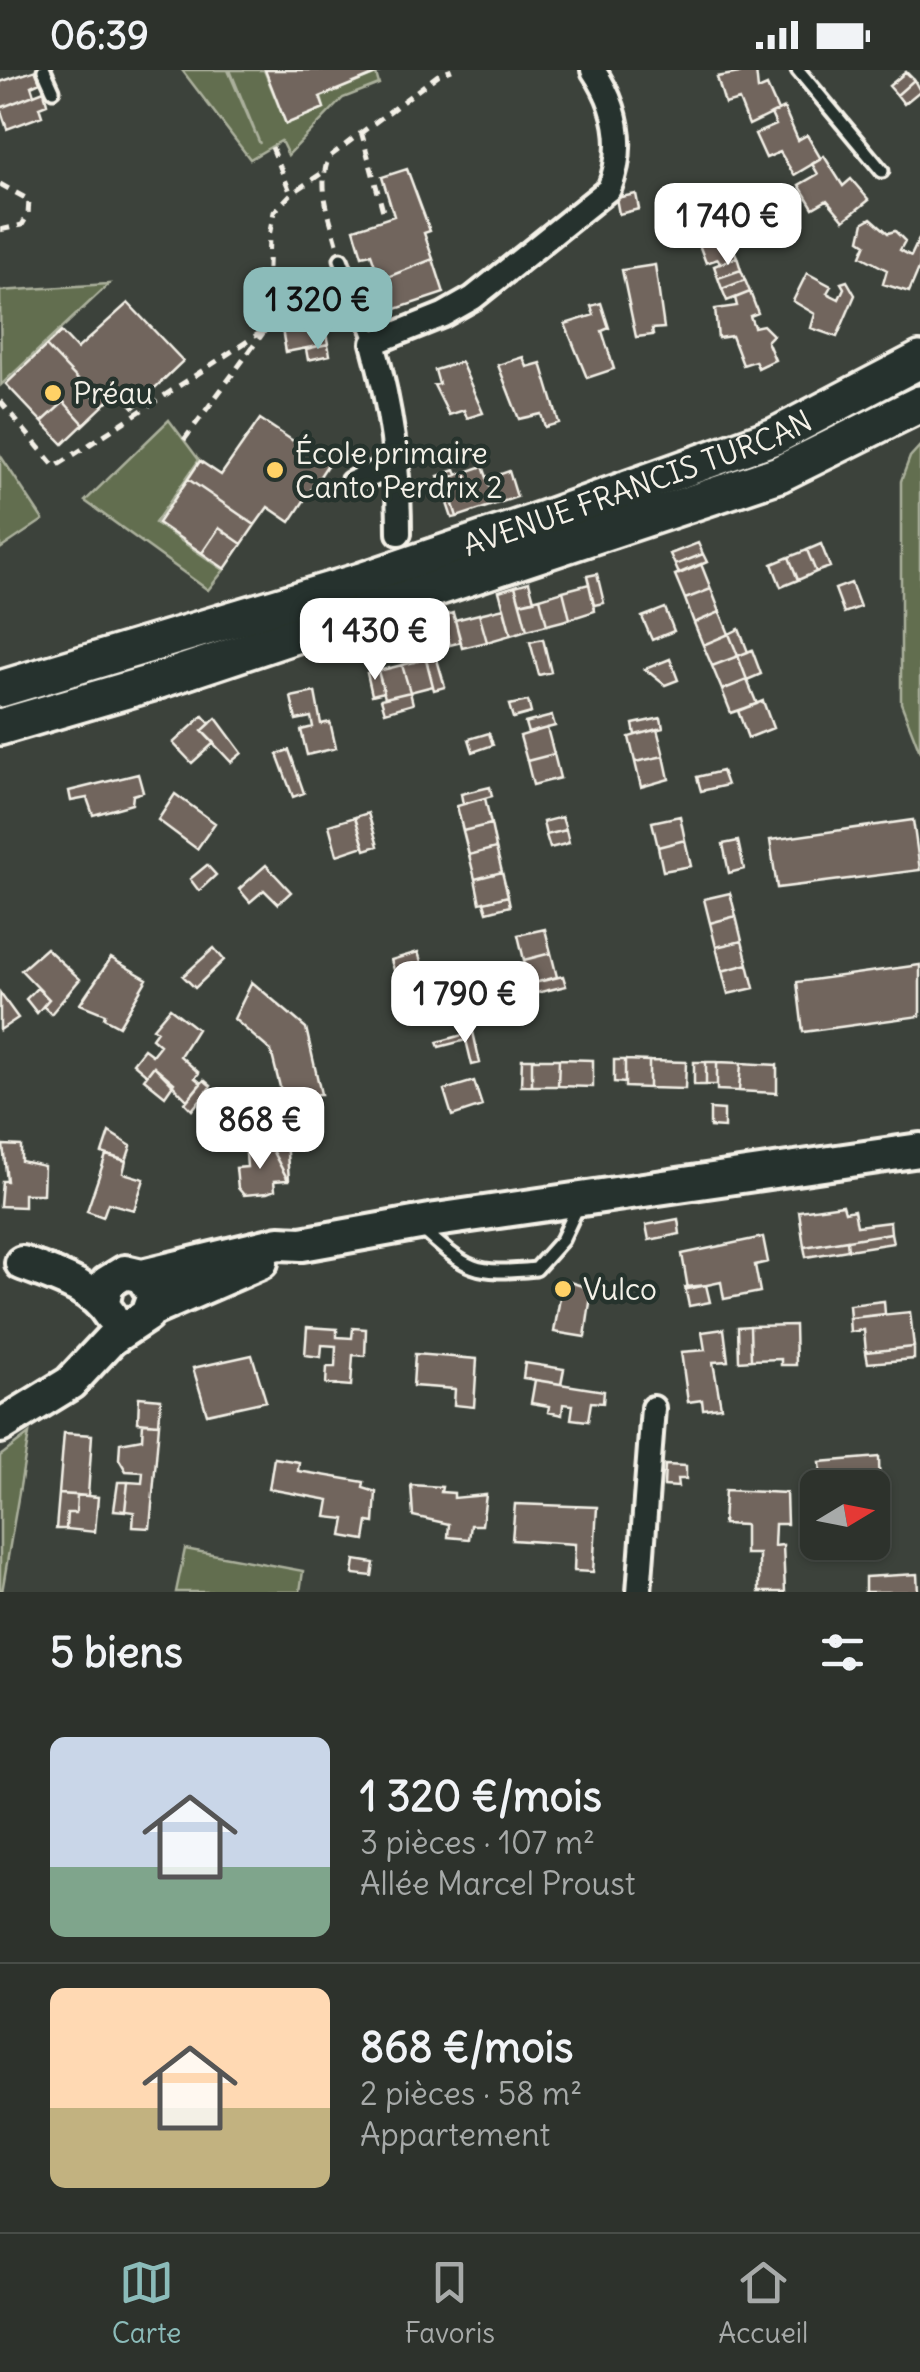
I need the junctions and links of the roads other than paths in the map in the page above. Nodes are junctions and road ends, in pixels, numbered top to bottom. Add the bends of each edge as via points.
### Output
1 (44, 70) edge
2 (593, 70) edge
3 (798, 70) edge
4 (53, 90) dead end
5 (882, 172) dead end
6 (341, 259) road end
7 (374, 343) junction
8 (920, 360) edge
9 (920, 404) edge
10 (399, 463) junction
11 (352, 483) dead end
12 (399, 533) dead end
13 (0, 689) edge
14 (0, 727) edge
15 (920, 1150) edge
16 (579, 1202) junction
17 (416, 1224) junction
18 (302, 1244) junction
19 (11, 1263) edge
20 (121, 1284) junction
21 (141, 1316) junction
22 (653, 1408) dead end
23 (0, 1426) edge
24 (639, 1592) edge

1 - 4 lane
2 - 7 street via 618,126 620,164 610,188 473,298
3 - 5 lane
6 - 7 lane
7 - 10 street
8 - 13 main road, AVENUE FRANCIS TURCAN via 775,436 544,520
9 - 14 main road, AVENUE FRANCIS TURCAN via 779,474
10 - 11 street
10 - 12 street
15 - 16 main road
16 - 17 main road
16 - 17 lane via 562,1240 536,1268 485,1274 455,1259
17 - 18 main road
18 - 20 main road via 279,1242
18 - 21 main road
19 - 20 main road via 98,1264
20 - 21 main road via 152,1287
20 - 21 main road via 110,1315
21 - 23 main road via 70,1382
22 - 24 street

